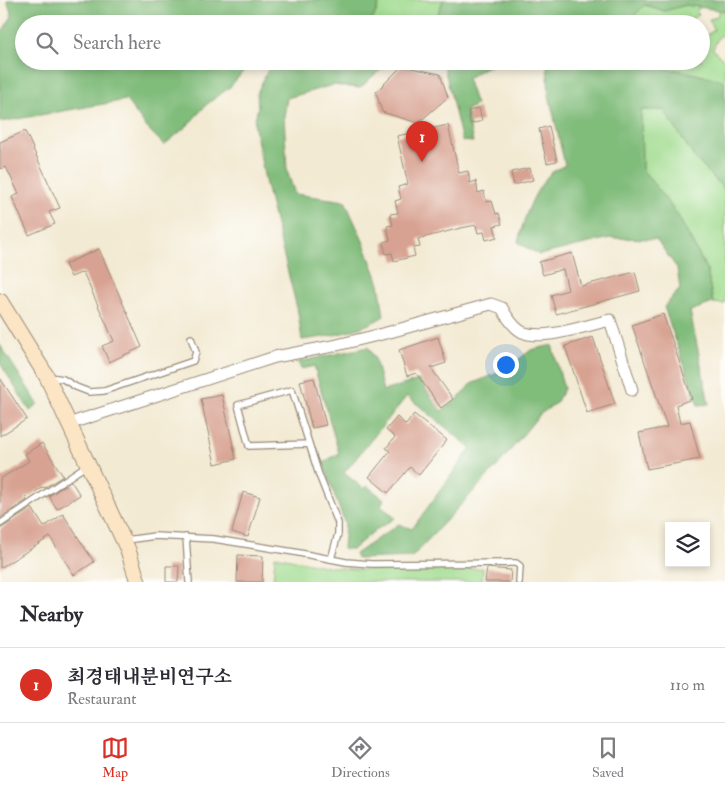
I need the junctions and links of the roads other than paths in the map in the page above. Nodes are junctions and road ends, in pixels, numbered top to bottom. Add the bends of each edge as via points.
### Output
1 (0, 301) edge
2 (191, 338) dead end
3 (48, 377) junction
4 (632, 390) dead end
5 (68, 424) junction
6 (309, 444) junction
7 (87, 465) junction
8 (0, 524) edge
9 (186, 538) junction
10 (124, 540) junction
11 (332, 559) junction
12 (138, 582) edge
13 (189, 582) edge
14 (519, 582) edge

1 - 3 street
2 - 3 lane via 196,352 194,360 104,391 89,392 63,379
3 - 5 street
4 - 5 street via 610,320 549,334 524,333 507,318 502,308 491,304 333,346 275,357
5 - 7 street
6 - 6 lane via 292,390 238,405 249,446
6 - 11 lane via 338,523
7 - 8 lane
7 - 10 street
9 - 10 lane via 155,536
9 - 11 lane via 214,539
9 - 13 lane
10 - 12 street
11 - 14 lane via 371,564 516,563 520,566

